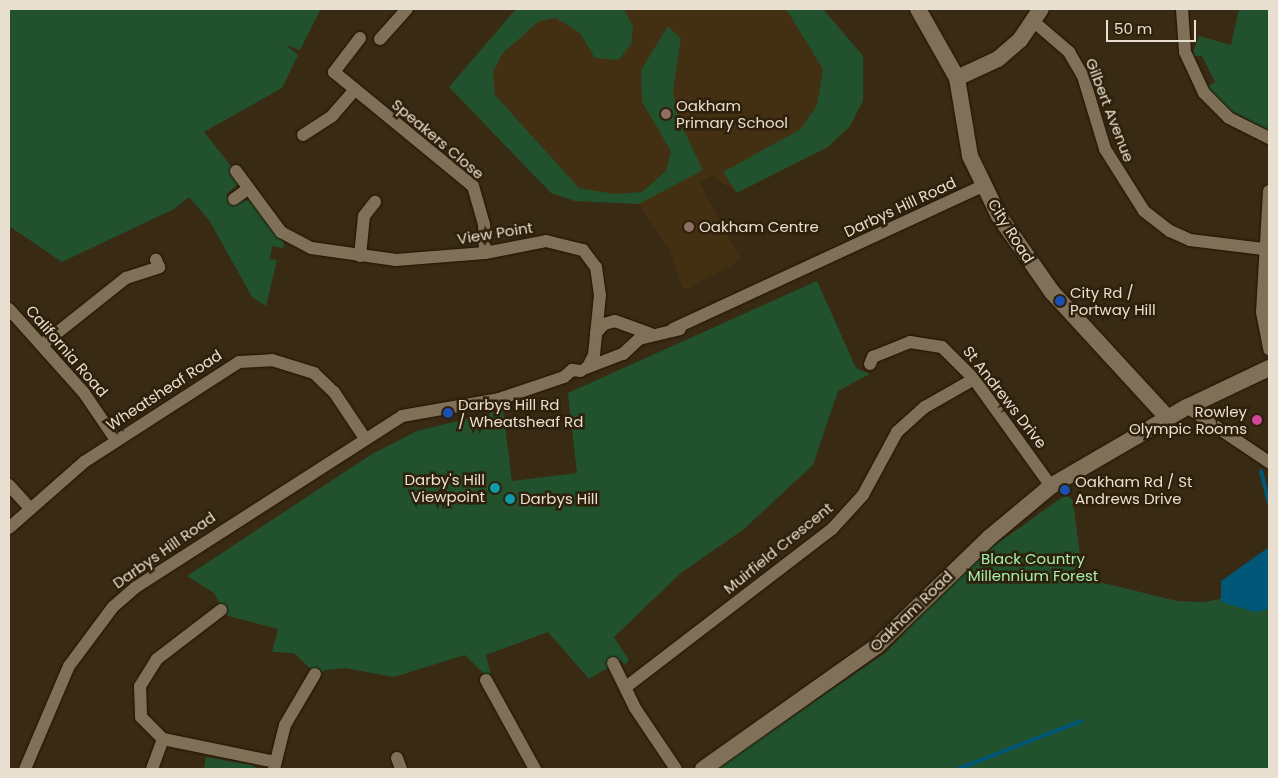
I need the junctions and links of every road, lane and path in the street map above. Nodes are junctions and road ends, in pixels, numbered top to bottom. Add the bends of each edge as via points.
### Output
1 (407, 9) edge
2 (918, 9) edge
3 (1182, 9) edge
4 (1037, 15) edge
5 (360, 38) dead end
6 (380, 39) dead end
7 (957, 78) junction
8 (355, 90) junction
9 (303, 135) dead end
10 (1269, 138) edge
11 (236, 171) dead end
12 (983, 186) junction
13 (248, 189) junction
14 (1269, 192) edge
15 (234, 199) dead end
16 (375, 202) dead end
17 (1263, 249) junction
18 (485, 253) junction
19 (360, 256) junction
20 (160, 267) dead end
21 (600, 294) junction
22 (9, 309) edge
23 (620, 324) junction
24 (652, 334) junction
25 (596, 338) junction
26 (43, 344) junction
27 (1269, 349) edge
28 (622, 353) junction
29 (870, 364) dead end
30 (1269, 368) edge
31 (585, 369) junction
32 (974, 379) junction
33 (1187, 408) junction
34 (1168, 418) junction
35 (364, 437) junction
36 (116, 440) junction
37 (1269, 462) edge
38 (9, 485) edge
39 (1051, 486) junction
40 (29, 507) junction
41 (9, 528) edge
42 (221, 610) dead end
43 (613, 663) dead end
44 (314, 674) dead end
45 (486, 680) dead end
46 (626, 687) junction
47 (163, 739) junction
48 (274, 766) edge
49 (25, 769) edge
50 (152, 769) edge
51 (535, 769) edge
52 (676, 769) edge
53 (703, 769) edge

1 - 6 street
2 - 7 street, City Road
3 - 10 street via 1185,52 1204,93 1229,118
4 - 7 street via 998,59
4 - 17 street, Gilbert Avenue via 1074,60 1105,149 1144,211 1170,231 1190,240
5 - 8 street, Speakers Close via 334,72
7 - 12 street, City Road via 970,156
8 - 9 street via 332,116
8 - 18 street, Speakers Close via 473,186 484,224
11 - 13 street, View Point
12 - 24 street, Darbys Hill Road via 694,320 686,328
12 - 34 street, City Road via 1052,292
13 - 15 street
13 - 19 street, View Point via 277,228 292,239
14 - 17 street
16 - 19 street via 364,216
17 - 27 street via 1262,312
18 - 19 street, View Point via 396,260
18 - 21 street, View Point via 546,241 565,243 593,260
20 - 26 street via 126,278
21 - 23 street, View Point
21 - 25 street, View Point
22 - 26 street, California Road
23 - 24 street, Darbys Hill Road
23 - 25 street via 604,324
23 - 28 street via 631,340
24 - 28 street, Darbys Hill Road
25 - 28 street via 605,355
25 - 31 street
26 - 36 street, California Road
28 - 31 street, Darbys Hill Road
29 - 32 street, St Andrews Drive via 873,357 910,342 927,343 958,359
30 - 33 street, Oakham Road
31 - 35 street, Darbys Hill Road via 572,370 564,377 507,393 497,391 486,398 402,416
32 - 39 street, St Andrews Drive
32 - 46 street, Muirfield Crescent via 925,407 897,432 863,495 832,529
33 - 34 street, Oakham Road
33 - 37 street
34 - 39 street, Oakham Road
35 - 36 street, Wheatsheaf Road via 334,392 314,373 272,360 253,360 223,369
35 - 49 street, Darbys Hill Road via 136,587 113,607 69,666
36 - 40 street, Wheatsheaf Road
38 - 40 street
39 - 53 street, Oakham Road via 984,543 877,646
40 - 41 street, Wheatsheaf Road
42 - 47 street via 157,659 140,686 141,717
43 - 46 street
44 - 48 street via 285,725
45 - 51 street
46 - 52 street via 635,708
47 - 48 street
47 - 50 street

